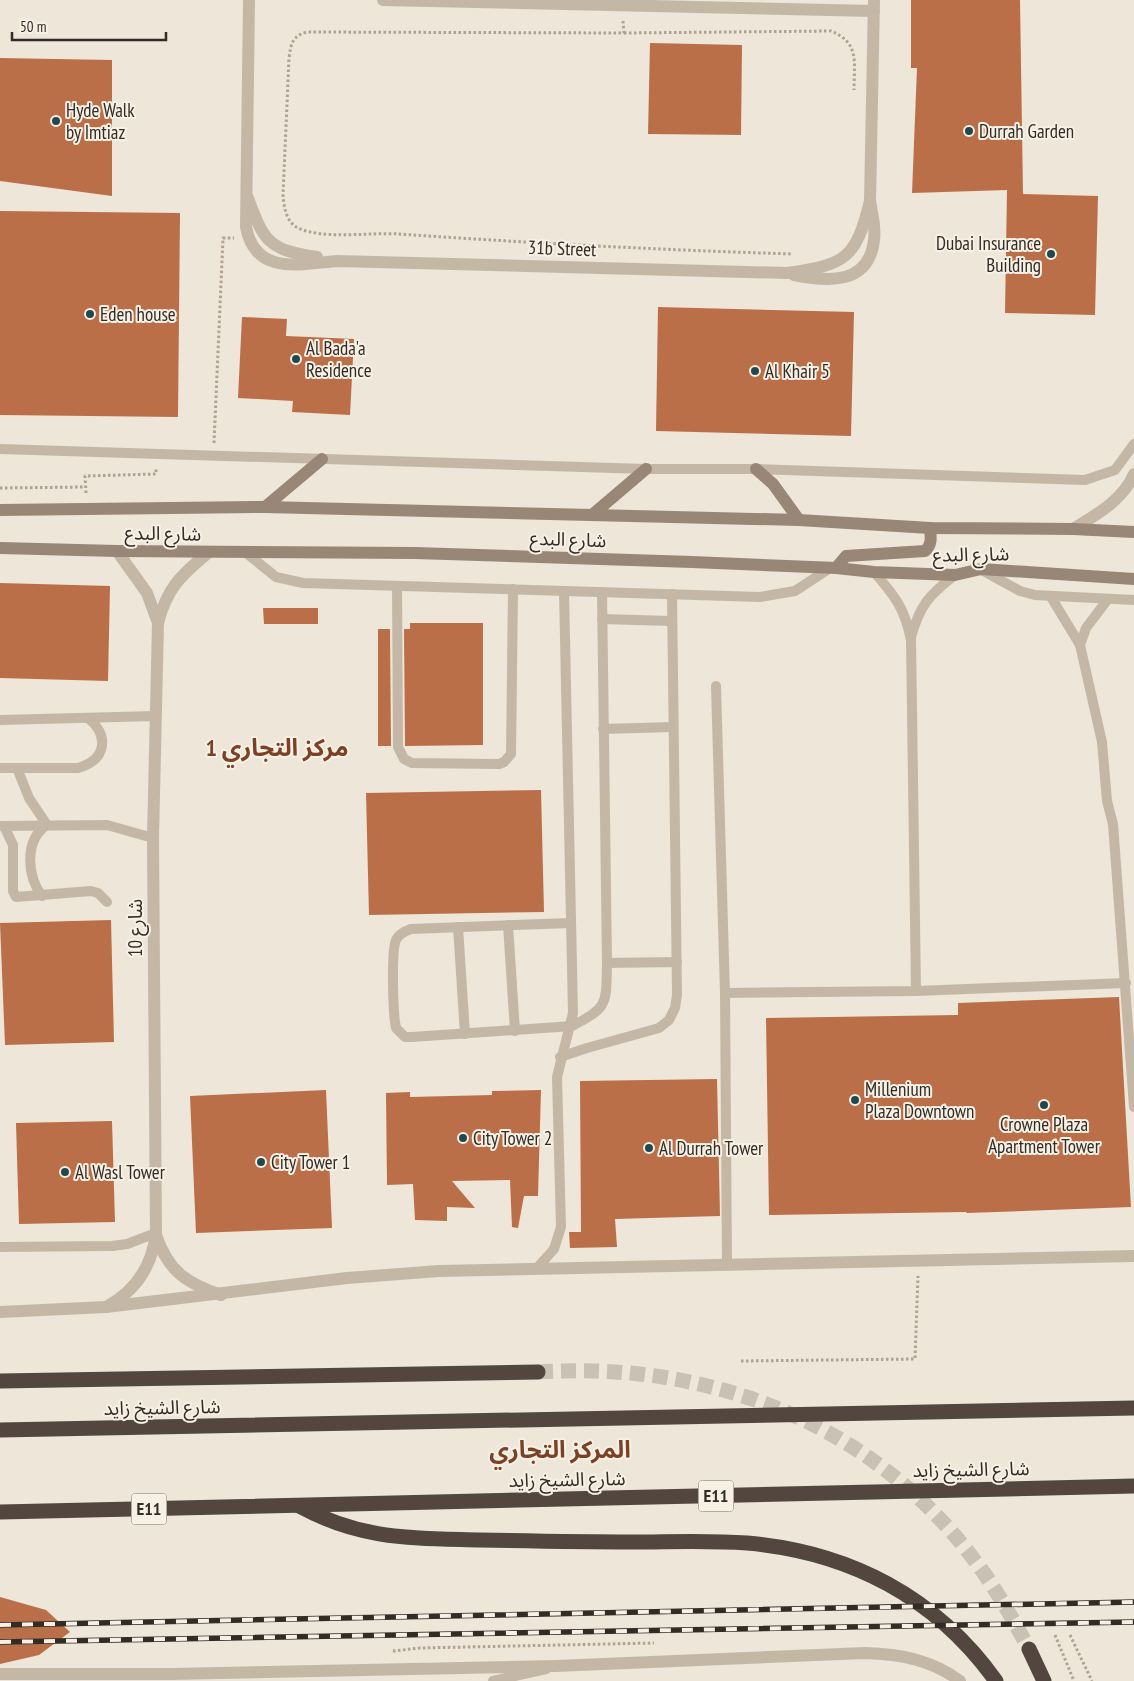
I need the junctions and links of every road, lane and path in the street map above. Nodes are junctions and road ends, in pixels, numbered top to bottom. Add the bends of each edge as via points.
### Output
1 (249, 0) edge
2 (383, 0) edge
3 (623, 6) junction
4 (874, 6) edge
5 (624, 33) junction
6 (854, 98) dead end
7 (245, 188) junction
8 (870, 201) junction
9 (248, 239) junction
10 (798, 254) dead end
11 (337, 260) junction
12 (787, 273) junction
13 (1134, 444) edge
14 (0, 449) edge
15 (156, 454) junction
16 (213, 456) junction
17 (322, 459) junction
18 (646, 469) junction
19 (756, 469) junction
20 (1134, 474) edge
21 (86, 487) junction
22 (0, 488) edge
23 (265, 507) junction
24 (86, 508) junction
25 (0, 510) edge
26 (592, 515) junction
27 (799, 520) junction
28 (930, 528) junction
29 (1073, 529) junction
30 (1134, 532) edge
31 (0, 548) edge
32 (118, 551) junction
33 (209, 552) junction
34 (245, 552) junction
35 (833, 568) junction
36 (981, 569) junction
37 (874, 572) junction
38 (955, 575) junction
39 (1134, 579) edge
40 (397, 586) junction
41 (513, 589) junction
42 (564, 591) junction
43 (602, 592) junction
44 (672, 594) junction
45 (1052, 597) junction
46 (1108, 599) junction
47 (1134, 600) edge
48 (602, 619) junction
49 (671, 621) junction
50 (158, 623) junction
51 (910, 640) junction
52 (1080, 645) junction
53 (716, 686) dead end
54 (156, 716) junction
55 (88, 718) junction
56 (0, 720) edge
57 (673, 727) junction
58 (603, 729) junction
59 (0, 768) edge
60 (17, 768) junction
61 (47, 825) junction
62 (2, 826) edge
63 (153, 838) junction
64 (42, 896) junction
65 (107, 902) dead end
66 (571, 923) junction
67 (508, 925) junction
68 (458, 927) junction
69 (677, 962) junction
70 (606, 963) junction
71 (1126, 983) junction
72 (916, 991) junction
73 (725, 993) junction
74 (572, 1026) junction
75 (515, 1031) junction
76 (465, 1034) junction
77 (560, 1058) junction
78 (1134, 1107) edge
79 (156, 1233) junction
80 (0, 1247) edge
81 (1134, 1256) edge
82 (918, 1260) junction
83 (727, 1264) junction
84 (538, 1267) junction
85 (221, 1295) junction
86 (106, 1307) junction
87 (0, 1312) edge
88 (741, 1361) dead end
89 (538, 1372) tunnel mouth
90 (0, 1381) edge
91 (1134, 1408) edge
92 (0, 1430) edge
93 (1134, 1486) edge
94 (298, 1506) junction
95 (0, 1512) edge
96 (1055, 1635) dead end
97 (1070, 1635) dead end
98 (1029, 1649) tunnel mouth
99 (556, 1666) junction
100 (0, 1674) edge
101 (493, 1681) edge
102 (960, 1681) edge
103 (996, 1681) edge
104 (1044, 1681) edge
105 (1074, 1681) edge
106 (1092, 1681) edge

1 - 7 street, 31b Street
2 - 3 street
3 - 4 street
3 - 5 path
4 - 8 street, 31b Street
5 - 6 path via 831,31 844,36 853,49
5 - 10 path via 298,34 291,42 289,58 285,214 296,227 314,233 384,233 612,248
7 - 9 street, 31b Street
7 - 11 street, 31b Street via 258,226 271,242 289,252
8 - 12 street, 31b Street via 860,238 846,256 827,266
8 - 12 street, 31b Street via 874,240 861,267 844,278 824,281
9 - 11 street, 31b Street via 265,258 282,265
9 - 16 path via 223,238
11 - 12 street, 31b Street
13 - 19 lane via 1115,470 1084,480
14 - 15 lane
15 - 16 lane
15 - 21 path via 156,474 85,476
16 - 17 lane
17 - 18 lane
17 - 23 main road
18 - 19 lane
18 - 26 main road
19 - 27 main road via 783,495
20 - 29 street via 1131,482 1108,507
21 - 22 path
21 - 24 path
23 - 24 main road, شارع البدع
23 - 26 main road, شارع البدع
24 - 25 main road, شارع البدع
26 - 27 main road, شارع البدع
27 - 28 main road, شارع البدع
28 - 29 main road, شارع البدع
28 - 35 main road via 931,541 925,551 846,556
29 - 30 main road, شارع البدع
31 - 32 main road, شارع البدع
32 - 33 main road, شارع البدع
32 - 50 street, شارع 10 via 147,593
33 - 34 main road, شارع البدع
33 - 50 street, شارع 10 via 176,581 164,602
34 - 35 main road, شارع البدع via 435,554
34 - 40 lane via 268,573 293,582
35 - 37 main road, شارع البدع
35 - 44 lane via 806,586 772,596
36 - 38 main road, شارع البدع
36 - 39 main road, شارع البدع
36 - 45 lane via 1020,591
37 - 38 main road, شارع البدع
37 - 51 lane via 903,611
38 - 51 lane via 924,602
40 - 41 lane
40 - 41 lane via 398,747 404,759 412,763 499,764 511,754
41 - 42 lane
42 - 43 lane
42 - 66 lane
43 - 44 lane
43 - 48 lane
44 - 49 lane
45 - 46 lane
45 - 52 lane
46 - 47 lane
46 - 52 lane via 1086,628
48 - 49 lane
48 - 58 lane
49 - 57 lane
50 - 54 street, شارع 10
51 - 72 lane
52 - 71 lane via 1102,742 1113,824
53 - 73 lane
54 - 55 lane
54 - 63 street, شارع 10
55 - 56 lane
55 - 60 lane via 97,725 102,741 97,757 88,765 78,768
57 - 58 lane
57 - 69 lane
58 - 70 lane
59 - 60 lane
60 - 61 lane via 29,798
61 - 62 lane
61 - 63 lane via 107,825
61 - 64 lane via 34,837 32,849 31,874
62 - 64 lane via 13,844 14,895 20,898
63 - 79 street, شارع 10
64 - 65 lane via 91,891
66 - 67 lane
66 - 74 lane
67 - 68 lane
67 - 75 lane
68 - 76 lane
68 - 76 lane via 411,929 399,935 394,948 394,1021 399,1034 405,1037
69 - 70 lane
69 - 77 lane via 675,1008 659,1028
70 - 74 lane via 606,994 602,1007
71 - 72 lane
71 - 78 lane
72 - 73 lane
73 - 83 lane
74 - 75 lane
74 - 77 lane
75 - 76 lane
77 - 84 lane via 557,1077 560,1238
79 - 80 lane via 112,1246
79 - 85 street, شارع 10 via 166,1258 184,1278
79 - 86 street, شارع 10 via 150,1259 141,1278 128,1293
81 - 82 street
82 - 83 street
82 - 88 path via 915,1359
83 - 84 street
84 - 85 street via 393,1274
85 - 86 street
86 - 87 street
89 - 90 highway
91 - 92 highway, شارع الشيخ زايد
93 - 94 highway, شارع الشيخ زايد / E11
94 - 95 highway, شارع الشيخ زايد / E11
94 - 103 highway via 346,1527 404,1538 721,1542 773,1546 829,1559 872,1576 913,1598 960,1637
96 - 105 path
97 - 106 path
98 - 104 highway
99 - 100 street
99 - 101 lane
99 - 102 street via 890,1654 937,1666

